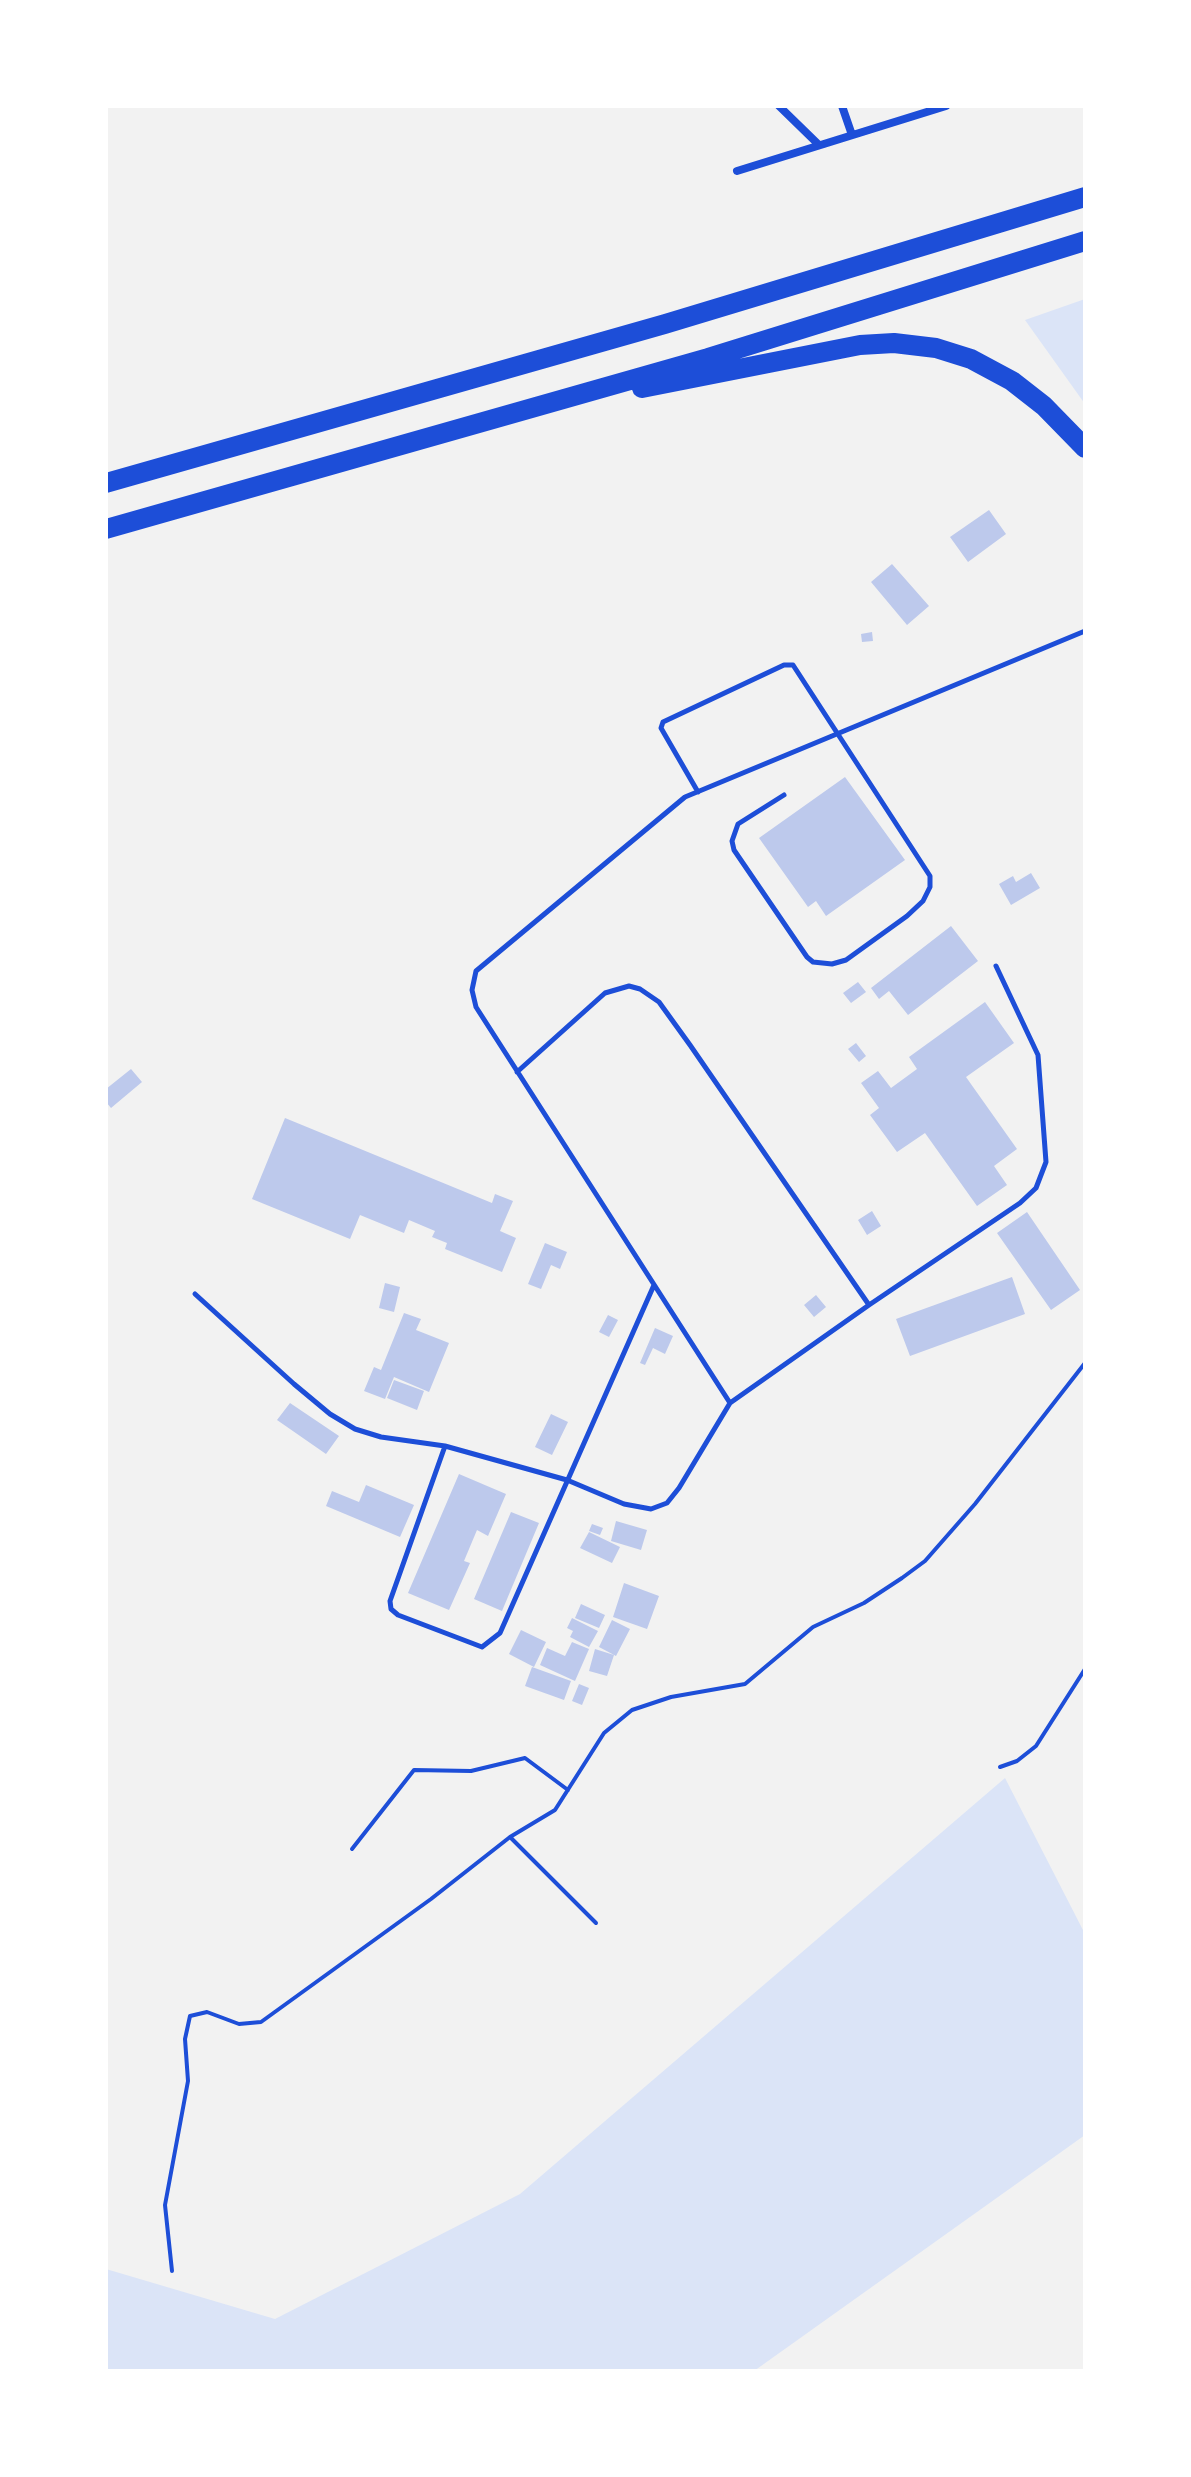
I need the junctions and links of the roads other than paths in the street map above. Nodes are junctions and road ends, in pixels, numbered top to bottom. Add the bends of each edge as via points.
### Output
1 (779, 106) edge
2 (842, 106) edge
3 (946, 106) edge
4 (852, 135) junction
5 (819, 145) junction
6 (737, 171) dead end
7 (1085, 197) edge
8 (1085, 241) edge
9 (524, 410) junction
10 (1085, 448) edge
11 (106, 483) edge
12 (106, 529) edge
13 (1085, 631) edge
14 (837, 734) junction
15 (698, 792) junction
16 (784, 795) dead end
17 (996, 966) dead end
18 (517, 1072) junction
19 (654, 1284) junction
20 (195, 1294) dead end
21 (869, 1305) junction
22 (730, 1403) junction
23 (445, 1446) junction
24 (567, 1480) junction

1 - 5 street
2 - 4 street
3 - 4 street
4 - 5 street
5 - 6 street
7 - 11 highway
8 - 9 highway
9 - 10 highway via 820,352 894,343 948,351 999,374 1044,406
9 - 12 highway
13 - 14 lane
14 - 15 lane
14 - 15 lane via 793,665 784,665 663,722 661,728
14 - 16 lane via 930,876 923,901 846,960 832,964 807,957 734,850 738,824
15 - 18 lane via 663,812 476,971 476,1007
17 - 21 lane via 1038,1055 1046,1162 1036,1188 1020,1203
18 - 19 lane
18 - 21 lane via 605,993 629,986 640,989 659,1002
19 - 22 lane
19 - 24 lane
20 - 23 lane via 330,1414 381,1437
21 - 22 lane
22 - 24 lane via 667,1503 651,1509 624,1504
23 - 24 lane
23 - 24 lane via 391,1609 473,1645 482,1647 500,1633

